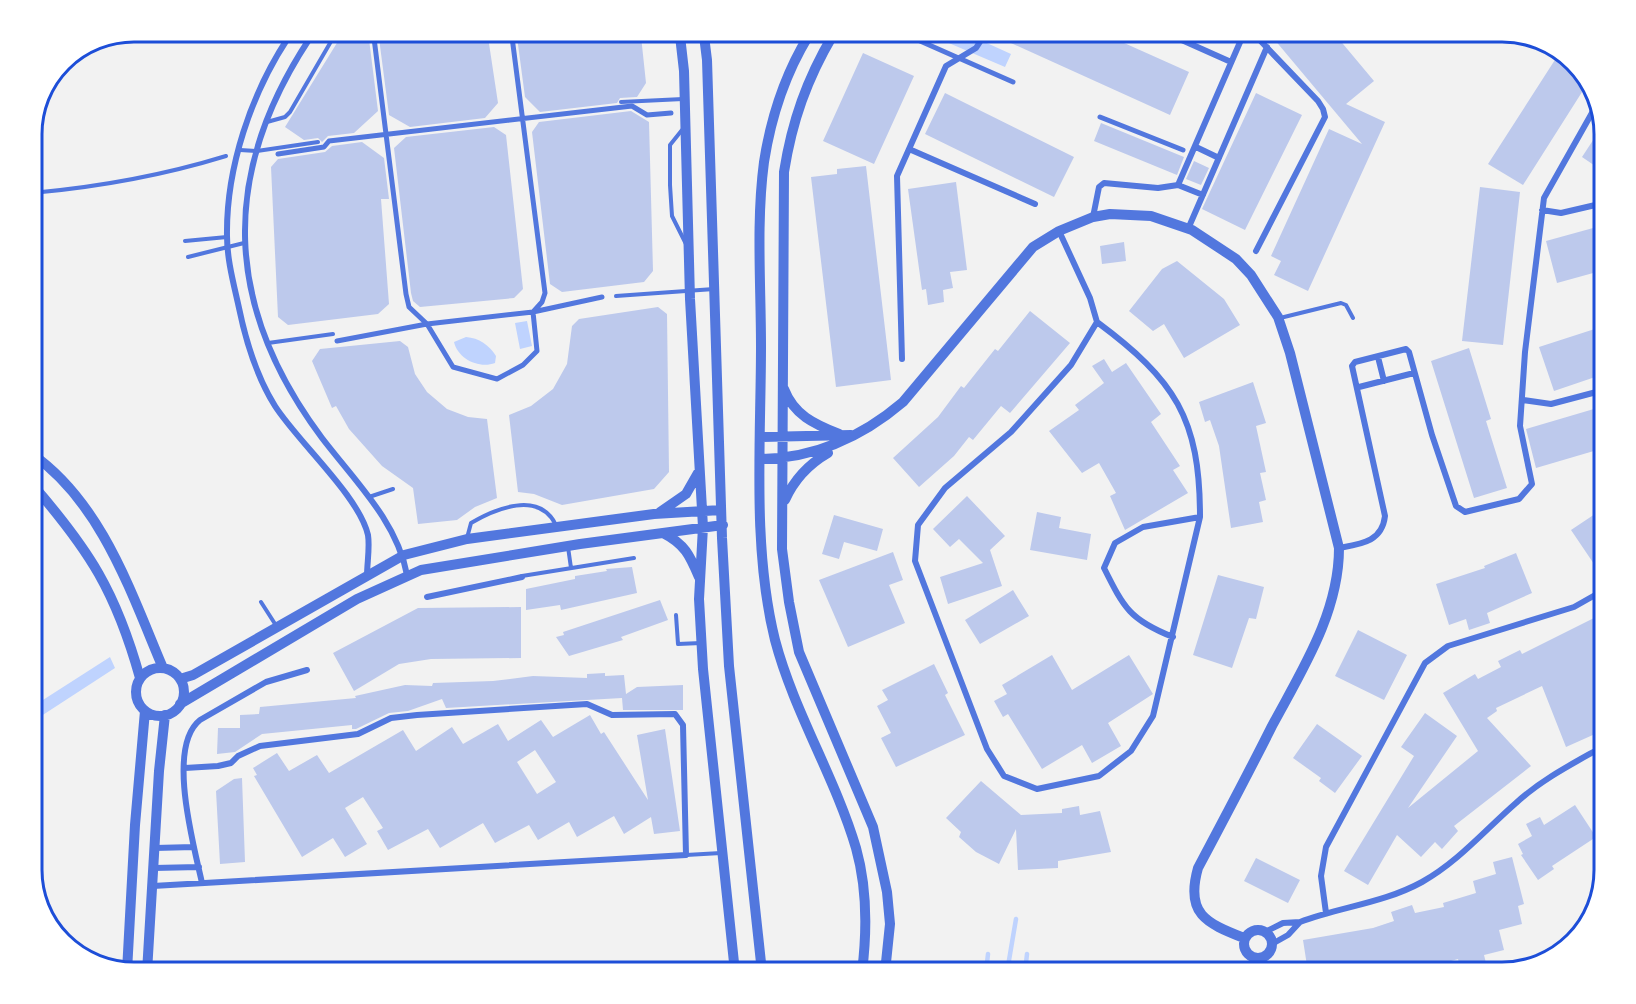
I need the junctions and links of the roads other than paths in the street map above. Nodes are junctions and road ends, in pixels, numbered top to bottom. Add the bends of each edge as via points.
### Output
1 (286, 42) edge
2 (308, 42) edge
3 (331, 42) edge
4 (374, 42) edge
5 (513, 42) edge
6 (680, 42) edge
7 (705, 42) edge
8 (805, 42) edge
9 (829, 42) edge
10 (923, 42) edge
11 (980, 42) edge
12 (1186, 42) edge
13 (1240, 42) edge
14 (1262, 42) edge
15 (1267, 47) junction
16 (959, 58) junction
17 (1231, 62) junction
18 (1013, 82) dead end
19 (685, 99) junction
20 (621, 102) dead end
21 (671, 113) dead end
22 (1592, 114) edge
23 (524, 117) junction
24 (1100, 117) dead end
25 (267, 122) junction
26 (686, 124) junction
27 (385, 135) junction
28 (318, 142) dead end
29 (1196, 147) junction
30 (909, 149) junction
31 (240, 150) junction
32 (1183, 150) dead end
33 (257, 151) junction
34 (278, 154) dead end
35 (226, 156) dead end
36 (1219, 158) junction
37 (1178, 185) junction
38 (42, 192) edge
39 (1203, 195) junction
40 (1035, 204) dead end
41 (1594, 205) edge
42 (1542, 210) junction
43 (1093, 217) junction
44 (1188, 229) junction
45 (1059, 231) junction
46 (227, 237) junction
47 (185, 241) dead end
48 (244, 243) junction
49 (228, 247) junction
50 (689, 249) junction
51 (1256, 251) dead end
52 (188, 257) dead end
53 (690, 289) junction
54 (714, 289) junction
55 (616, 296) dead end
56 (602, 297) dead end
57 (533, 312) junction
58 (1353, 318) dead end
59 (1279, 319) junction
60 (1097, 322) junction
61 (427, 324) junction
62 (333, 334) dead end
63 (337, 341) dead end
64 (266, 343) junction
65 (1378, 357) junction
66 (902, 358) dead end
67 (1414, 373) junction
68 (1384, 381) junction
69 (782, 383) junction
70 (1359, 387) junction
71 (1594, 393) edge
72 (1524, 400) junction
73 (761, 437) junction
74 (782, 437) junction
75 (845, 437) junction
76 (761, 459) junction
77 (782, 459) junction
78 (42, 463) edge
79 (699, 470) junction
80 (393, 489) dead end
81 (42, 496) edge
82 (369, 497) junction
83 (782, 506) junction
84 (722, 510) junction
85 (702, 511) junction
86 (654, 514) junction
87 (1200, 517) junction
88 (723, 525) junction
89 (704, 527) junction
90 (558, 528) junction
91 (663, 533) junction
92 (467, 539) junction
93 (568, 546) junction
94 (1339, 548) junction
95 (404, 555) junction
96 (634, 558) dead end
97 (571, 568) junction
98 (408, 575) junction
99 (367, 577) junction
100 (522, 577) joint
101 (700, 580) junction
102 (1594, 596) edge
103 (427, 597) dead end
104 (261, 603) dead end
105 (676, 615) dead end
106 (278, 628) junction
107 (1173, 637) junction
108 (702, 643) junction
109 (163, 668) junction
110 (307, 670) dead end
111 (140, 678) junction
112 (180, 679) junction
113 (180, 704) junction
114 (146, 711) junction
115 (165, 715) junction
116 (1594, 752) edge
117 (185, 768) junction
118 (194, 847) junction
119 (155, 848) junction
120 (722, 853) junction
121 (686, 855) junction
122 (199, 867) junction
123 (154, 868) junction
124 (202, 883) junction
125 (153, 886) junction
126 (1326, 913) junction
127 (1300, 922) junction
128 (1265, 932) junction
129 (1244, 938) junction
130 (1272, 944) junction
131 (1256, 959) junction
132 (127, 961) edge
133 (148, 962) edge
134 (734, 962) edge
135 (761, 962) edge
136 (863, 962) edge
137 (886, 962) edge
138 (1254, 962) edge

1 - 31 street via 262,83
2 - 25 street
3 - 25 lane via 290,112
4 - 27 street
5 - 23 street
6 - 19 street
7 - 54 street
8 - 73 street via 773,116 764,164
9 - 69 street via 801,100 784,172
10 - 16 street
11 - 16 street
12 - 17 street
13 - 17 street
14 - 15 street
15 - 36 street
15 - 51 street via 1318,100 1325,117
16 - 18 street
16 - 30 street via 946,66
17 - 29 street
19 - 20 lane
19 - 26 street
21 - 23 street via 647,115 632,106
22 - 42 street via 1553,179
23 - 27 street
23 - 57 street via 545,293
24 - 32 street
25 - 33 street
26 - 50 street
26 - 50 lane via 670,145 669,163 672,216
27 - 34 street via 329,141 324,147
27 - 61 street via 406,294 410,307
28 - 33 lane
29 - 36 street
29 - 37 street
30 - 40 street
30 - 66 street via 897,176
31 - 33 lane
31 - 46 street via 230,192
33 - 48 street
35 - 38 lane via 135,180
36 - 39 street
37 - 39 street
37 - 43 street via 1158,188 1104,183 1099,187
39 - 44 street
41 - 42 street via 1561,213
42 - 72 street via 1525,352
43 - 44 street via 1151,216
43 - 45 street
44 - 59 street via 1236,259 1251,274
45 - 60 street
45 - 75 street via 1025,254 903,402 887,416
46 - 47 lane
46 - 49 street
48 - 49 lane
48 - 64 street via 248,279
49 - 52 lane
49 - 99 street via 243,326 263,384 292,430 364,524 368,537
50 - 53 street
53 - 54 lane
53 - 55 lane
53 - 79 street
54 - 84 street
56 - 57 street
57 - 61 street
57 - 61 street via 537,351 523,365 497,379 453,367
58 - 59 lane via 1341,303
59 - 94 street
60 - 87 street via 1132,348 1166,384 1187,419 1197,463
60 - 107 street via 1071,365 1011,432 945,488 918,525 915,561 987,749 1004,776 1037,789 1099,776 1131,751 1152,716
61 - 63 street
62 - 64 lane
64 - 82 street via 299,407
65 - 67 street via 1406,349
65 - 68 street
65 - 70 street via 1353,364
67 - 68 street
67 - 72 street via 1452,498 1465,512 1519,499 1532,484 1520,426
68 - 70 street
69 - 74 street
69 - 75 street via 797,412
70 - 94 street via 1384,527 1368,542
71 - 72 street via 1551,404
73 - 74 street
73 - 76 street
74 - 75 street
74 - 77 street
75 - 77 street via 820,452
75 - 83 street via 806,469 791,486
76 - 77 street
76 - 136 street via 762,541 768,601 781,659 856,850 863,894
77 - 83 street
78 - 109 street via 60,478 109,547
79 - 85 street
79 - 86 street via 686,494
80 - 82 lane
81 - 111 street via 107,584 128,634
82 - 95 street
83 - 137 street via 782,549 799,652 873,827 887,892 890,924
84 - 85 street
84 - 88 street
85 - 86 street
85 - 89 street
86 - 90 street
87 - 107 street
87 - 107 street via 1143,527 1115,543 1104,568 1120,600 1143,625
88 - 89 street
88 - 135 street via 729,666
89 - 91 street
89 - 101 street
90 - 92 street
90 - 92 lane via 554,519 536,507 512,504 471,523
91 - 93 street
91 - 101 street via 687,550
92 - 95 street
93 - 97 lane
93 - 98 street via 437,566
94 - 129 street via 1339,568 1330,607 1194,882 1197,910 1210,924
95 - 98 street
95 - 99 street
96 - 97 lane
97 - 100 lane
98 - 113 street via 357,598
99 - 106 street
100 - 103 street
101 - 108 street
102 - 126 street via 1574,608 1448,646 1425,663 1326,847 1321,876
104 - 106 lane
105 - 108 lane via 678,644
106 - 112 street
108 - 120 street
109 - 111 street via 150,670
109 - 112 street
110 - 117 street via 266,682 193,726 185,744
111 - 114 street via 137,699
112 - 113 street via 184,691
113 - 115 street
114 - 115 street
114 - 132 street
115 - 119 street
116 - 126 street via 1526,795 1472,846 1422,882 1383,899
117 - 118 street
117 - 121 street via 231,763 260,746 358,734 391,718 408,716 587,704 612,715 669,713 679,717 683,725
118 - 119 street
118 - 122 street
119 - 123 street
120 - 121 lane
120 - 134 street
121 - 124 street
122 - 123 street
122 - 124 street
123 - 125 street
124 - 125 street
125 - 133 street
126 - 127 street
127 - 128 street via 1282,923
127 - 130 street
128 - 129 street via 1256,930
128 - 130 street
129 - 131 street via 1245,951
130 - 131 street via 1269,953
131 - 138 lane

